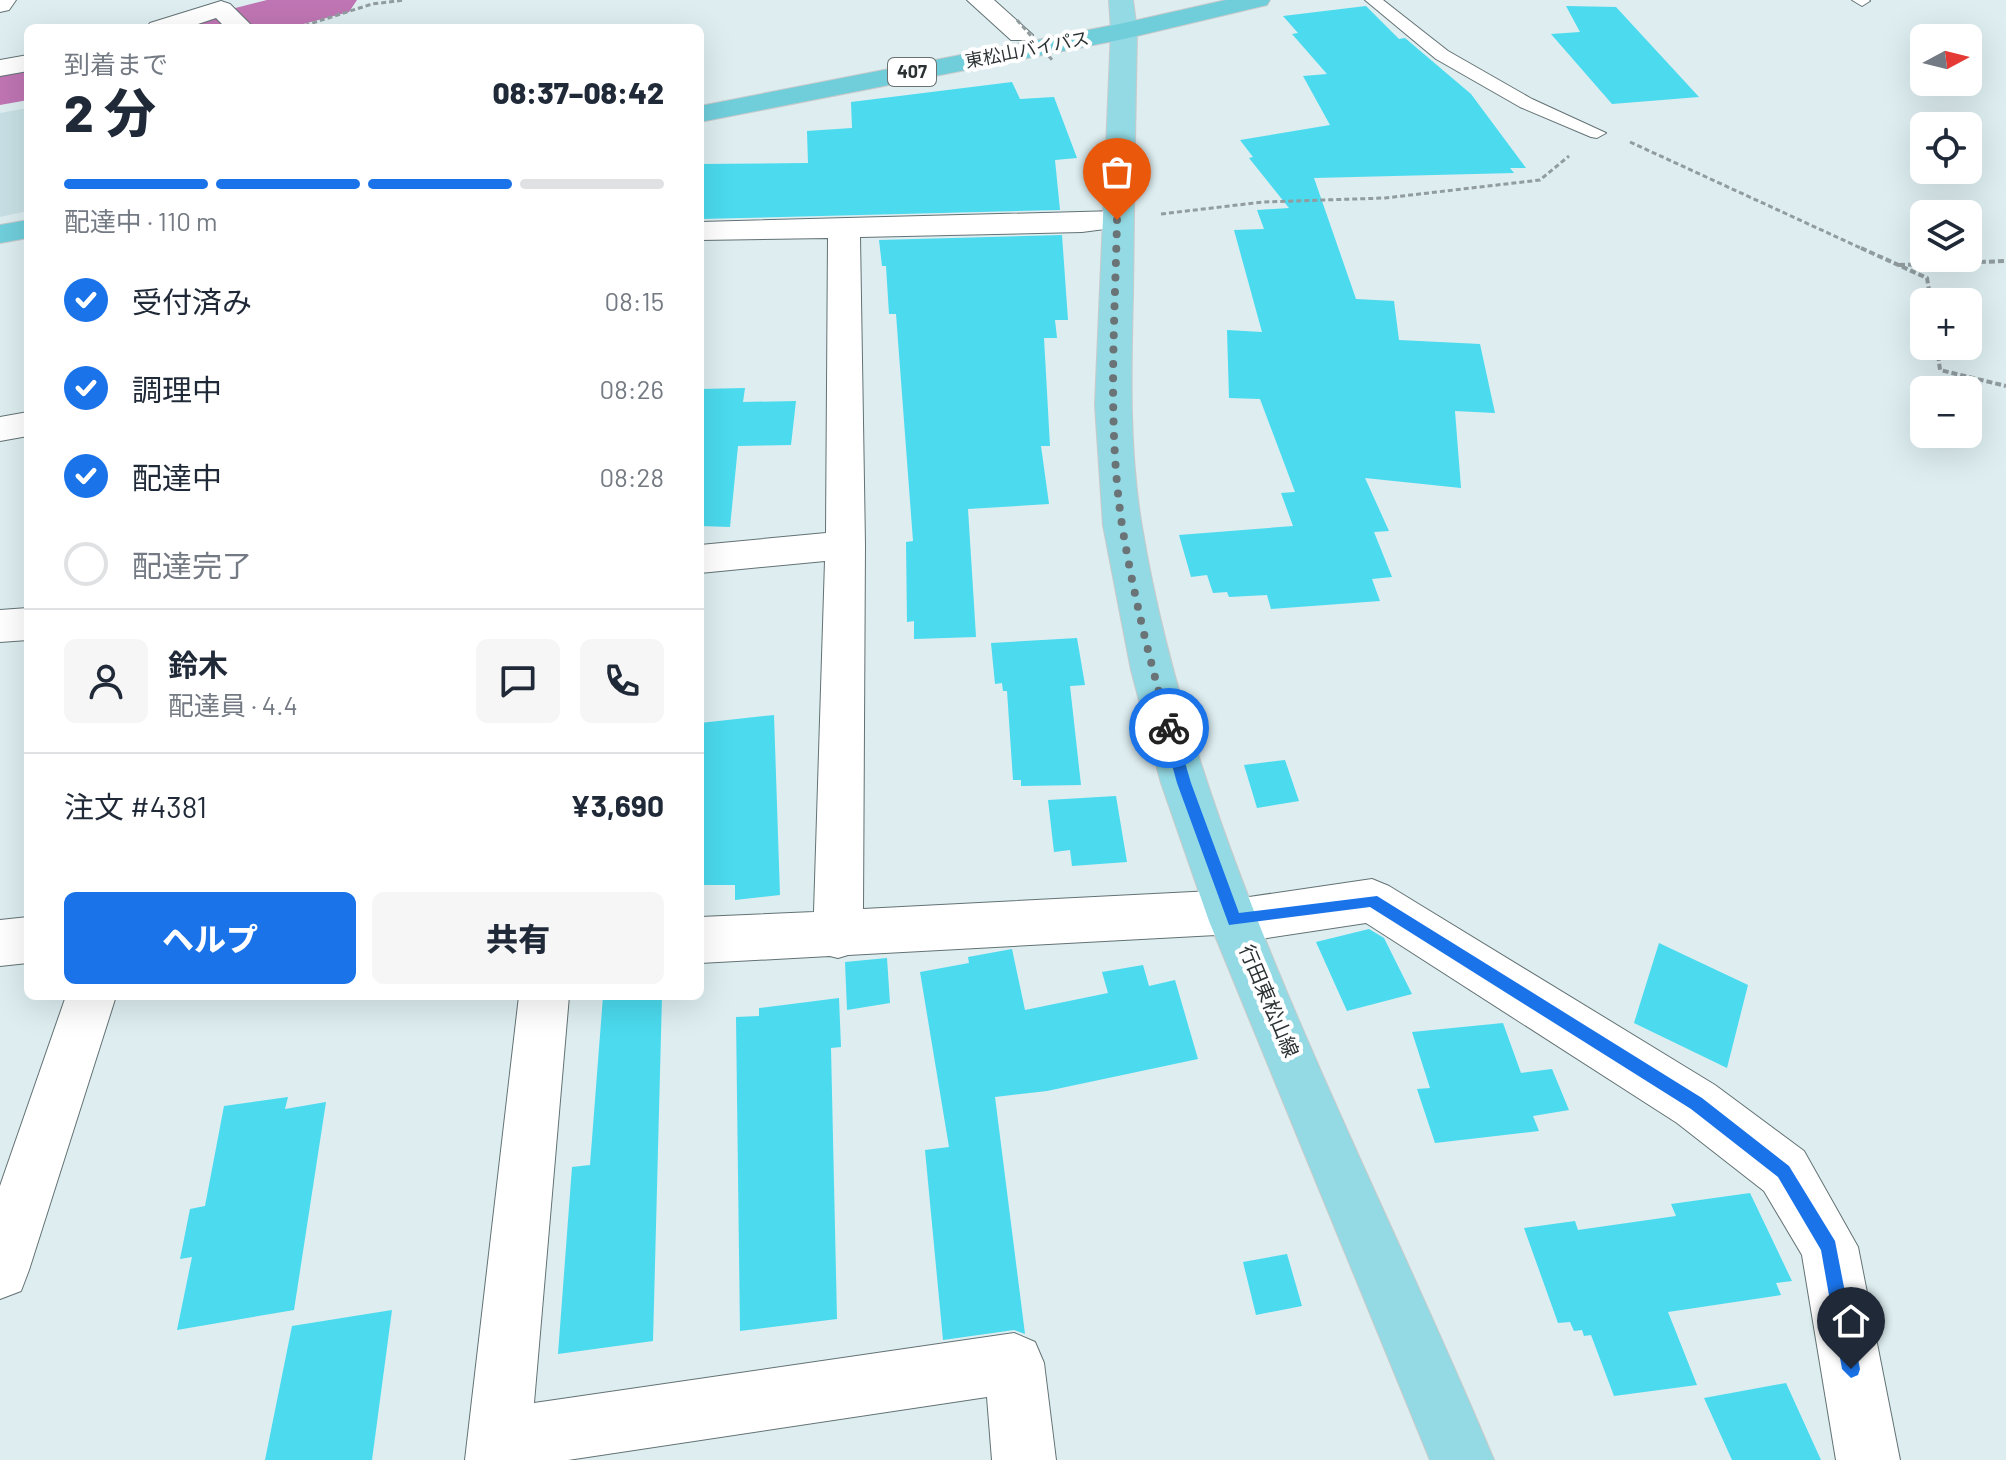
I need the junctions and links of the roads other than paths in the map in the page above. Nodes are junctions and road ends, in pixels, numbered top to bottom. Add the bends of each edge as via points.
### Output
1 (4, 0) edge
2 (979, 0) edge
3 (1175, 0) edge
4 (1258, 0) edge
5 (1373, 0) edge
6 (0, 5) edge
7 (1122, 15) edge
8 (234, 21) edge
9 (172, 24) edge
10 (1018, 27) junction
11 (24, 64) edge
12 (0, 68) edge
13 (704, 96) edge
14 (704, 113) edge
15 (1597, 133) road end
16 (1117, 220) junction
17 (844, 229) junction
18 (24, 230) edge
19 (704, 231) edge
20 (0, 234) edge
21 (24, 249) edge
22 (0, 253) edge
23 (24, 425) edge
24 (0, 429) edge
25 (845, 545) junction
26 (704, 559) edge
27 (24, 624) edge
28 (0, 626) edge
29 (1233, 916) junction
30 (838, 936) junction
31 (24, 940) edge
32 (704, 940) edge
33 (0, 943) edge
34 (90, 1000) edge
35 (544, 1000) edge
36 (0, 1270) edge
37 (498, 1450) edge
38 (1024, 1460) edge
39 (1462, 1460) edge
40 (1868, 1460) edge

1 - 6 street
2 - 10 street
3 - 7 highway, 東松山バイパス / 407
4 - 7 highway, 東松山バイパス / 407
5 - 15 lane via 1442,55 1526,103
7 - 10 highway, 東松山バイパス / 407
7 - 14 highway, 東松山バイパス / 407
7 - 16 main road, 行田東松山線
8 - 9 street via 221,9
10 - 13 highway, 東松山バイパス / 407
11 - 12 street
16 - 17 street
16 - 29 main road, 行田東松山線 via 1113,405 1122,525 1184,783
17 - 19 street
17 - 25 street
18 - 20 highway
21 - 22 highway
23 - 24 street
25 - 26 street
25 - 30 street
27 - 28 street
29 - 30 street
29 - 39 main road, 行田東松山線
29 - 40 street via 1372,901 1696,1104 1784,1171 1829,1247
30 - 32 street
31 - 33 street
34 - 36 street
35 - 37 street
37 - 38 street via 1014,1363

